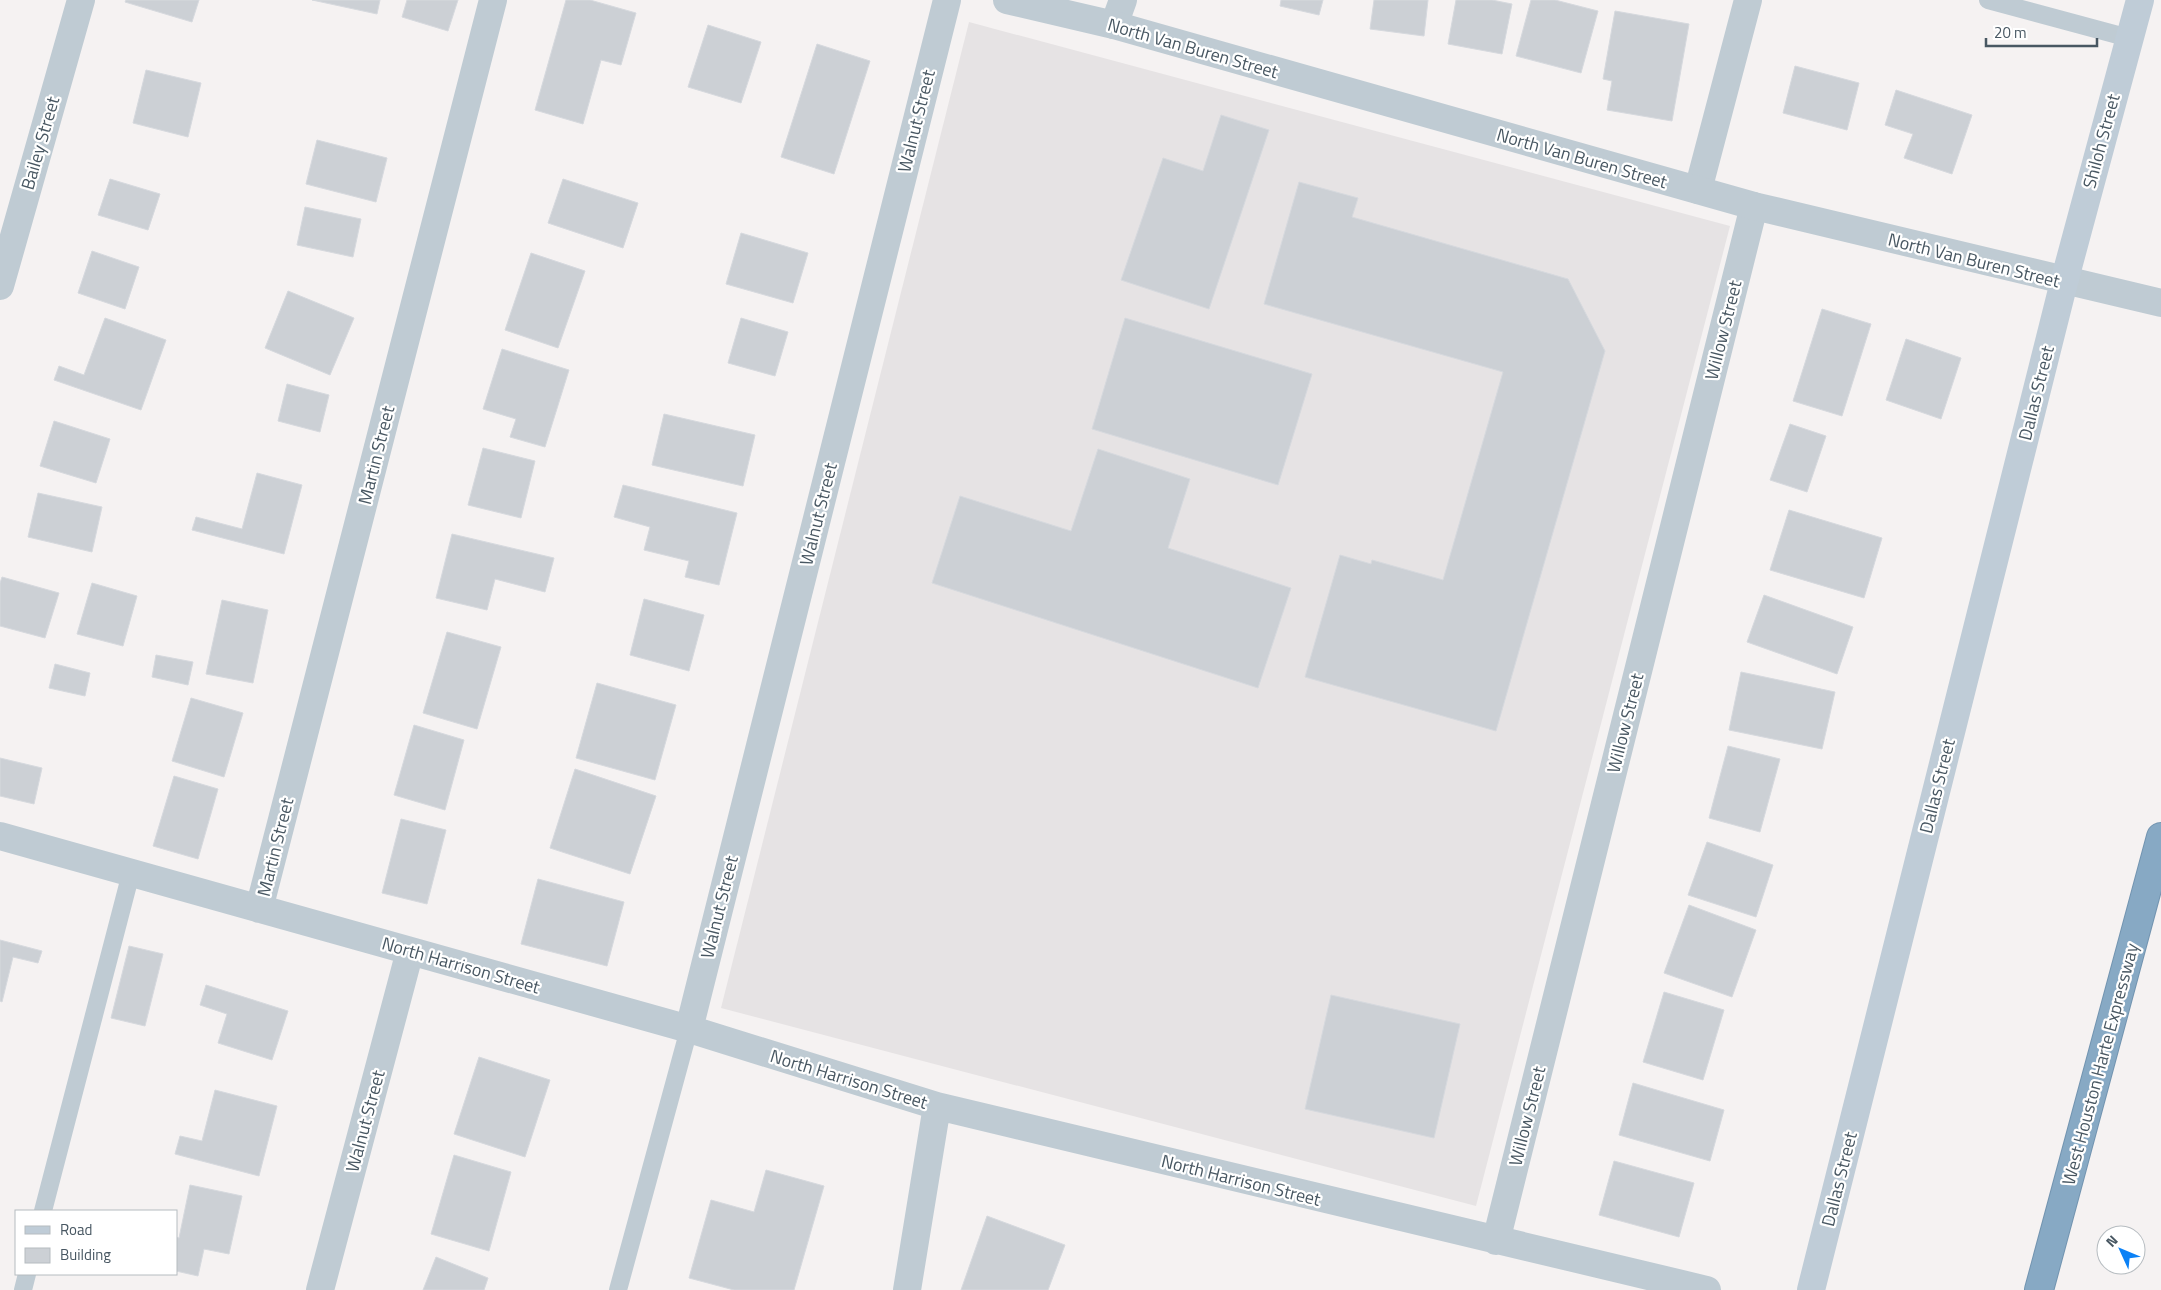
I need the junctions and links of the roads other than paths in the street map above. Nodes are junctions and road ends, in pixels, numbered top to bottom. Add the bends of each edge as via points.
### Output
1 (81, 0) edge
2 (493, 0) edge
3 (947, 0) edge
4 (1007, 0) edge
5 (1123, 0) edge
6 (1748, 0) edge
7 (1988, 0) edge
8 (2140, 0) edge
9 (1114, 25) junction
10 (2129, 38) junction
11 (1698, 190) junction
12 (1754, 206) junction
13 (2064, 282) junction
14 (0, 286) edge
15 (2161, 304) edge
16 (0, 836) edge
17 (2161, 837) edge
18 (131, 874) junction
19 (259, 909) junction
20 (410, 951) junction
21 (689, 1028) junction
22 (937, 1106) junction
23 (43, 1210) edge
24 (1496, 1241) junction
25 (27, 1275) edge
26 (23, 1290) edge
27 (320, 1290) edge
28 (618, 1290) edge
29 (907, 1290) edge
30 (1707, 1290) edge
31 (1811, 1290) edge
32 (2039, 1290) edge

1 - 14 street, Bailey Street
2 - 19 street, Martin Street
3 - 21 street, Walnut Street
4 - 9 street, North Van Buren Street
5 - 9 street
6 - 11 street
7 - 10 lane
8 - 10 main road, Shiloh Street
9 - 11 street, North Van Buren Street
10 - 13 main road, Shiloh Street
11 - 12 street, North Van Buren Street
12 - 13 street, North Van Buren Street
12 - 24 street, Willow Street
13 - 15 street, North Van Buren Street
13 - 31 main road, Dallas Street
16 - 18 street, North Harrison Street
17 - 32 highway, West Houston Harte Expressway
18 - 19 street, North Harrison Street
18 - 23 lane
19 - 20 street, North Harrison Street
20 - 21 street, North Harrison Street
20 - 27 street, Walnut Street
21 - 22 street, North Harrison Street
21 - 28 lane
22 - 24 street, North Harrison Street
22 - 29 street
24 - 30 street, North Harrison Street
25 - 26 lane

